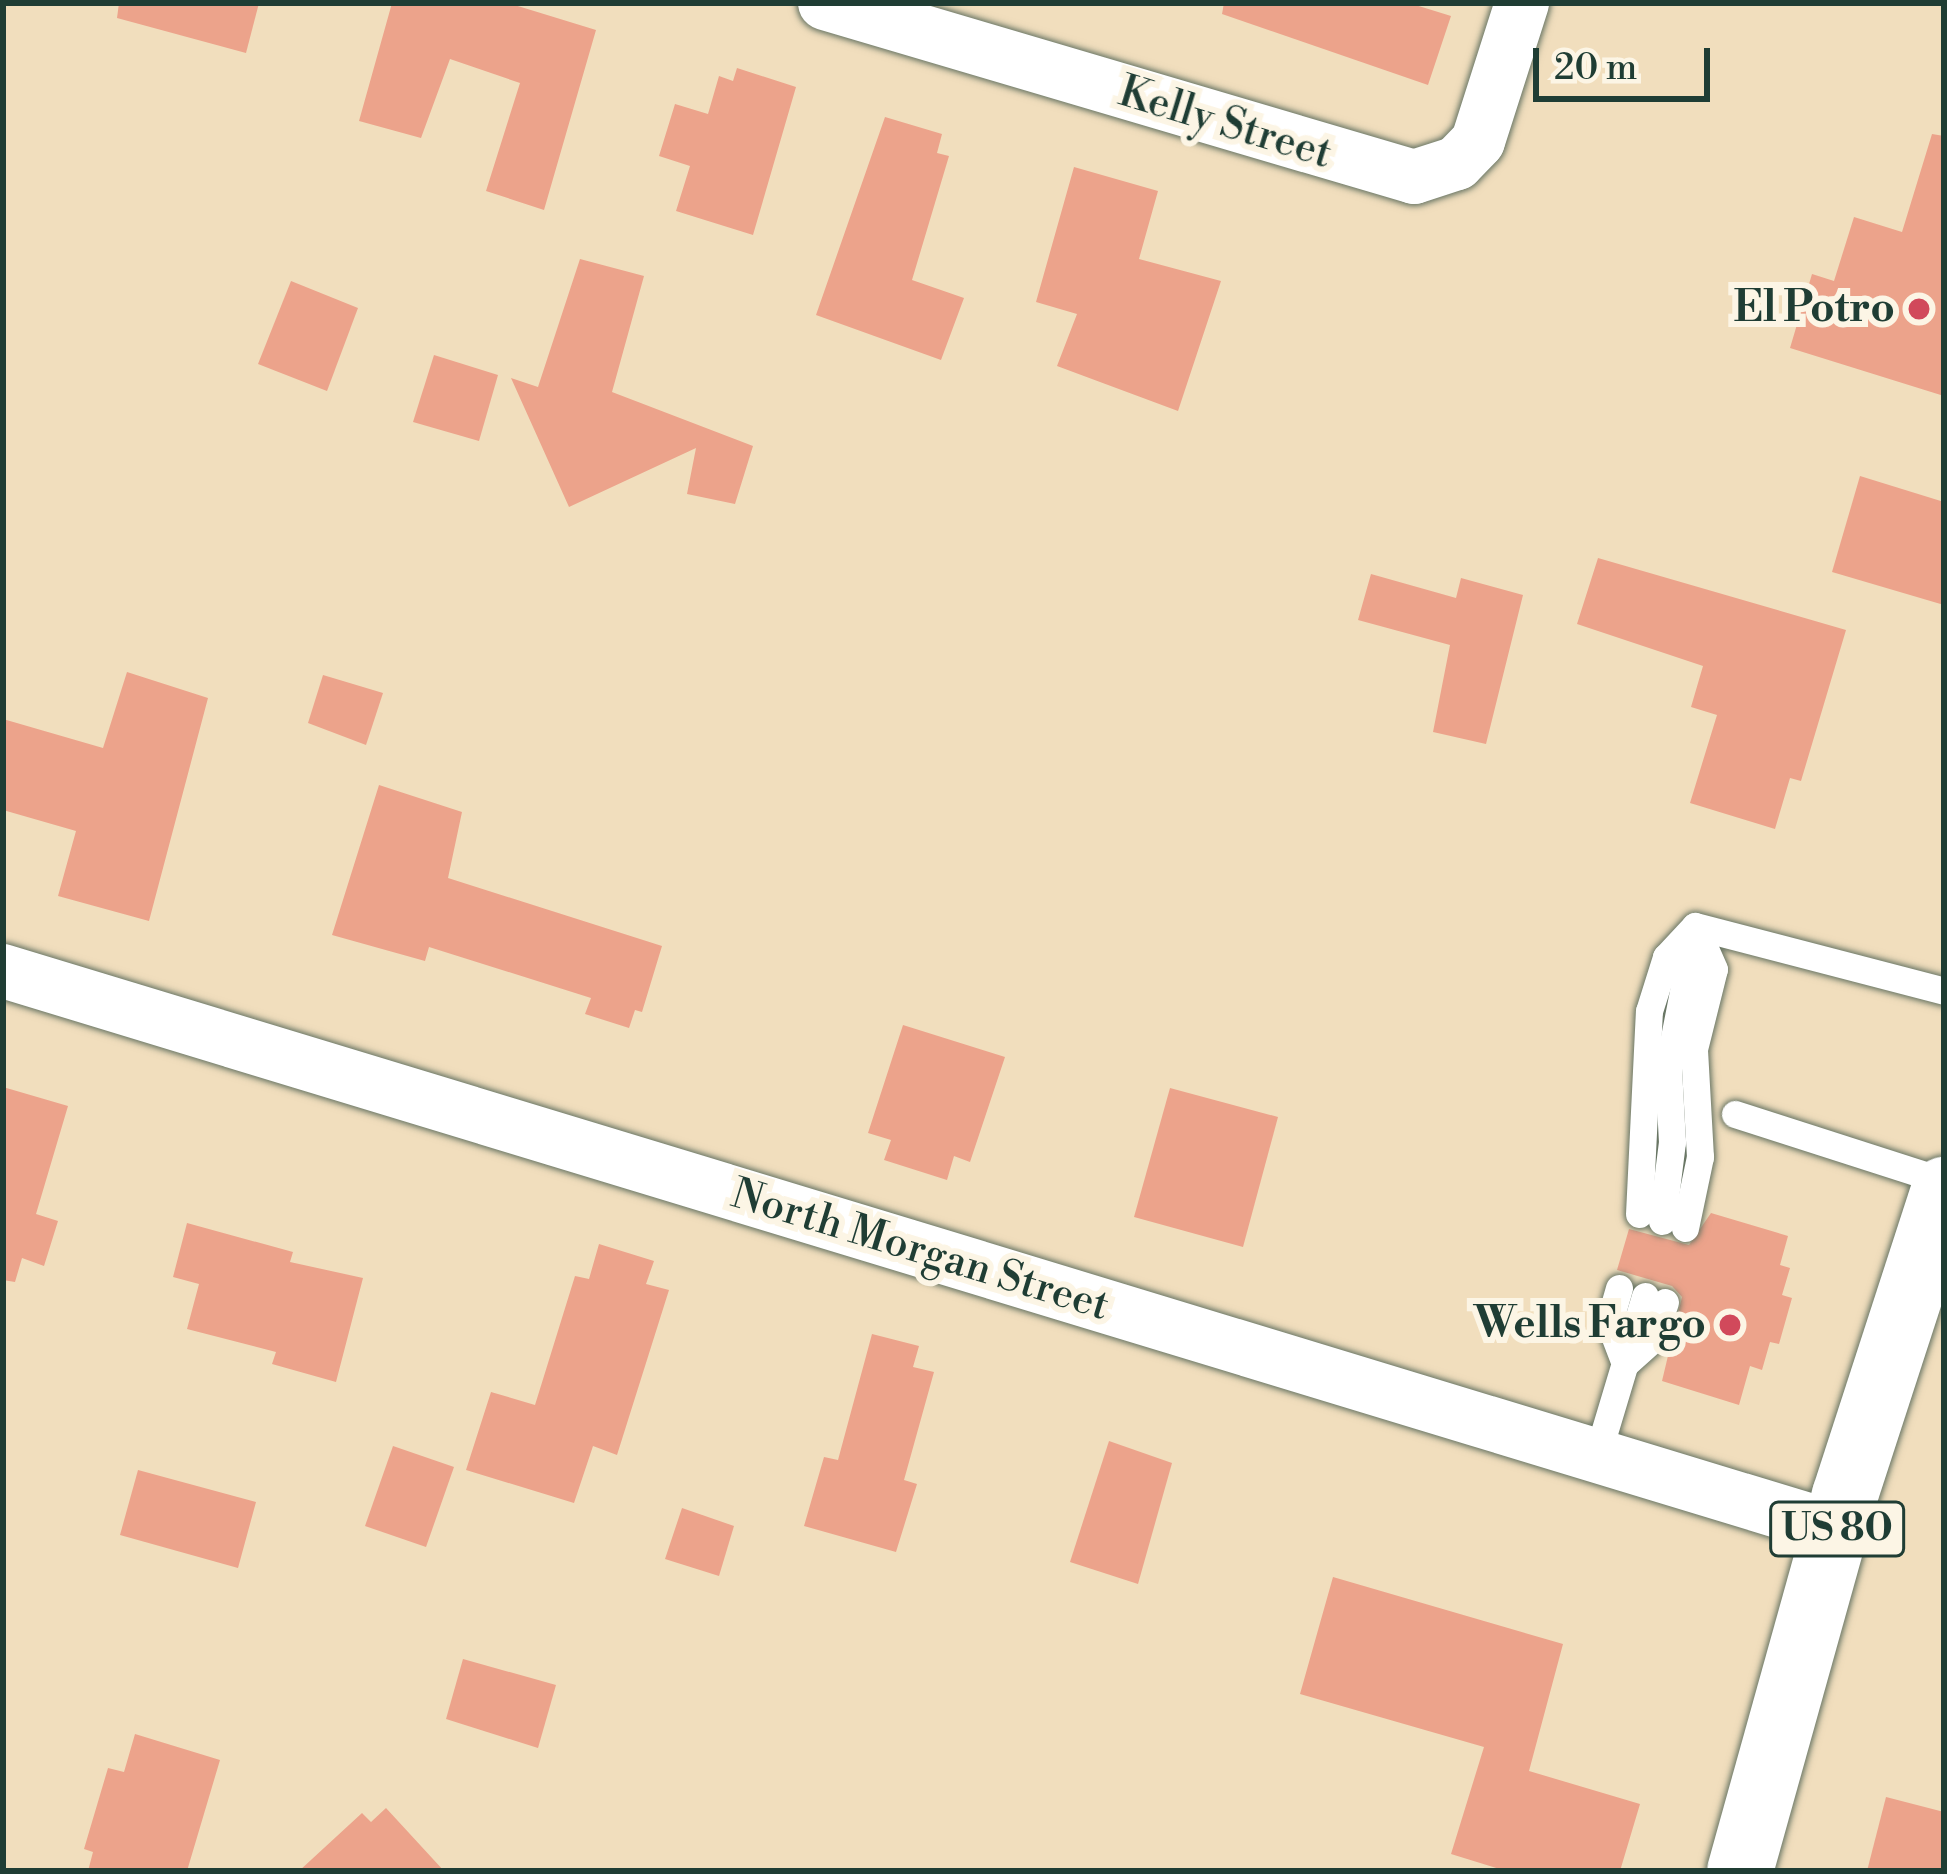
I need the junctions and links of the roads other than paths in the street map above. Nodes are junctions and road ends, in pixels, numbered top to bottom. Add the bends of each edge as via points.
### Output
1 (825, 3) edge
2 (1522, 3) edge
3 (1695, 926) junction
4 (3, 971) edge
5 (1944, 991) edge
6 (1735, 1114) dead end
7 (1944, 1181) edge
8 (1944, 1190) edge
9 (1625, 1364) junction
10 (1597, 1456) junction
11 (1837, 1528) junction
12 (1740, 1871) edge

1 - 2 street, Kelly Street via 1414,177 1457,164 1478,141
3 - 3 lane via 1666,957 1649,1011 1662,1221 1700,1157 1694,1049 1714,969
3 - 5 lane
4 - 10 street, North Morgan Street
6 - 7 lane
8 - 11 main road, US 80
9 - 9 lane via 1609,1322 1643,1295 1652,1340
9 - 10 lane
10 - 11 street, North Morgan Street
11 - 12 main road, US 80

